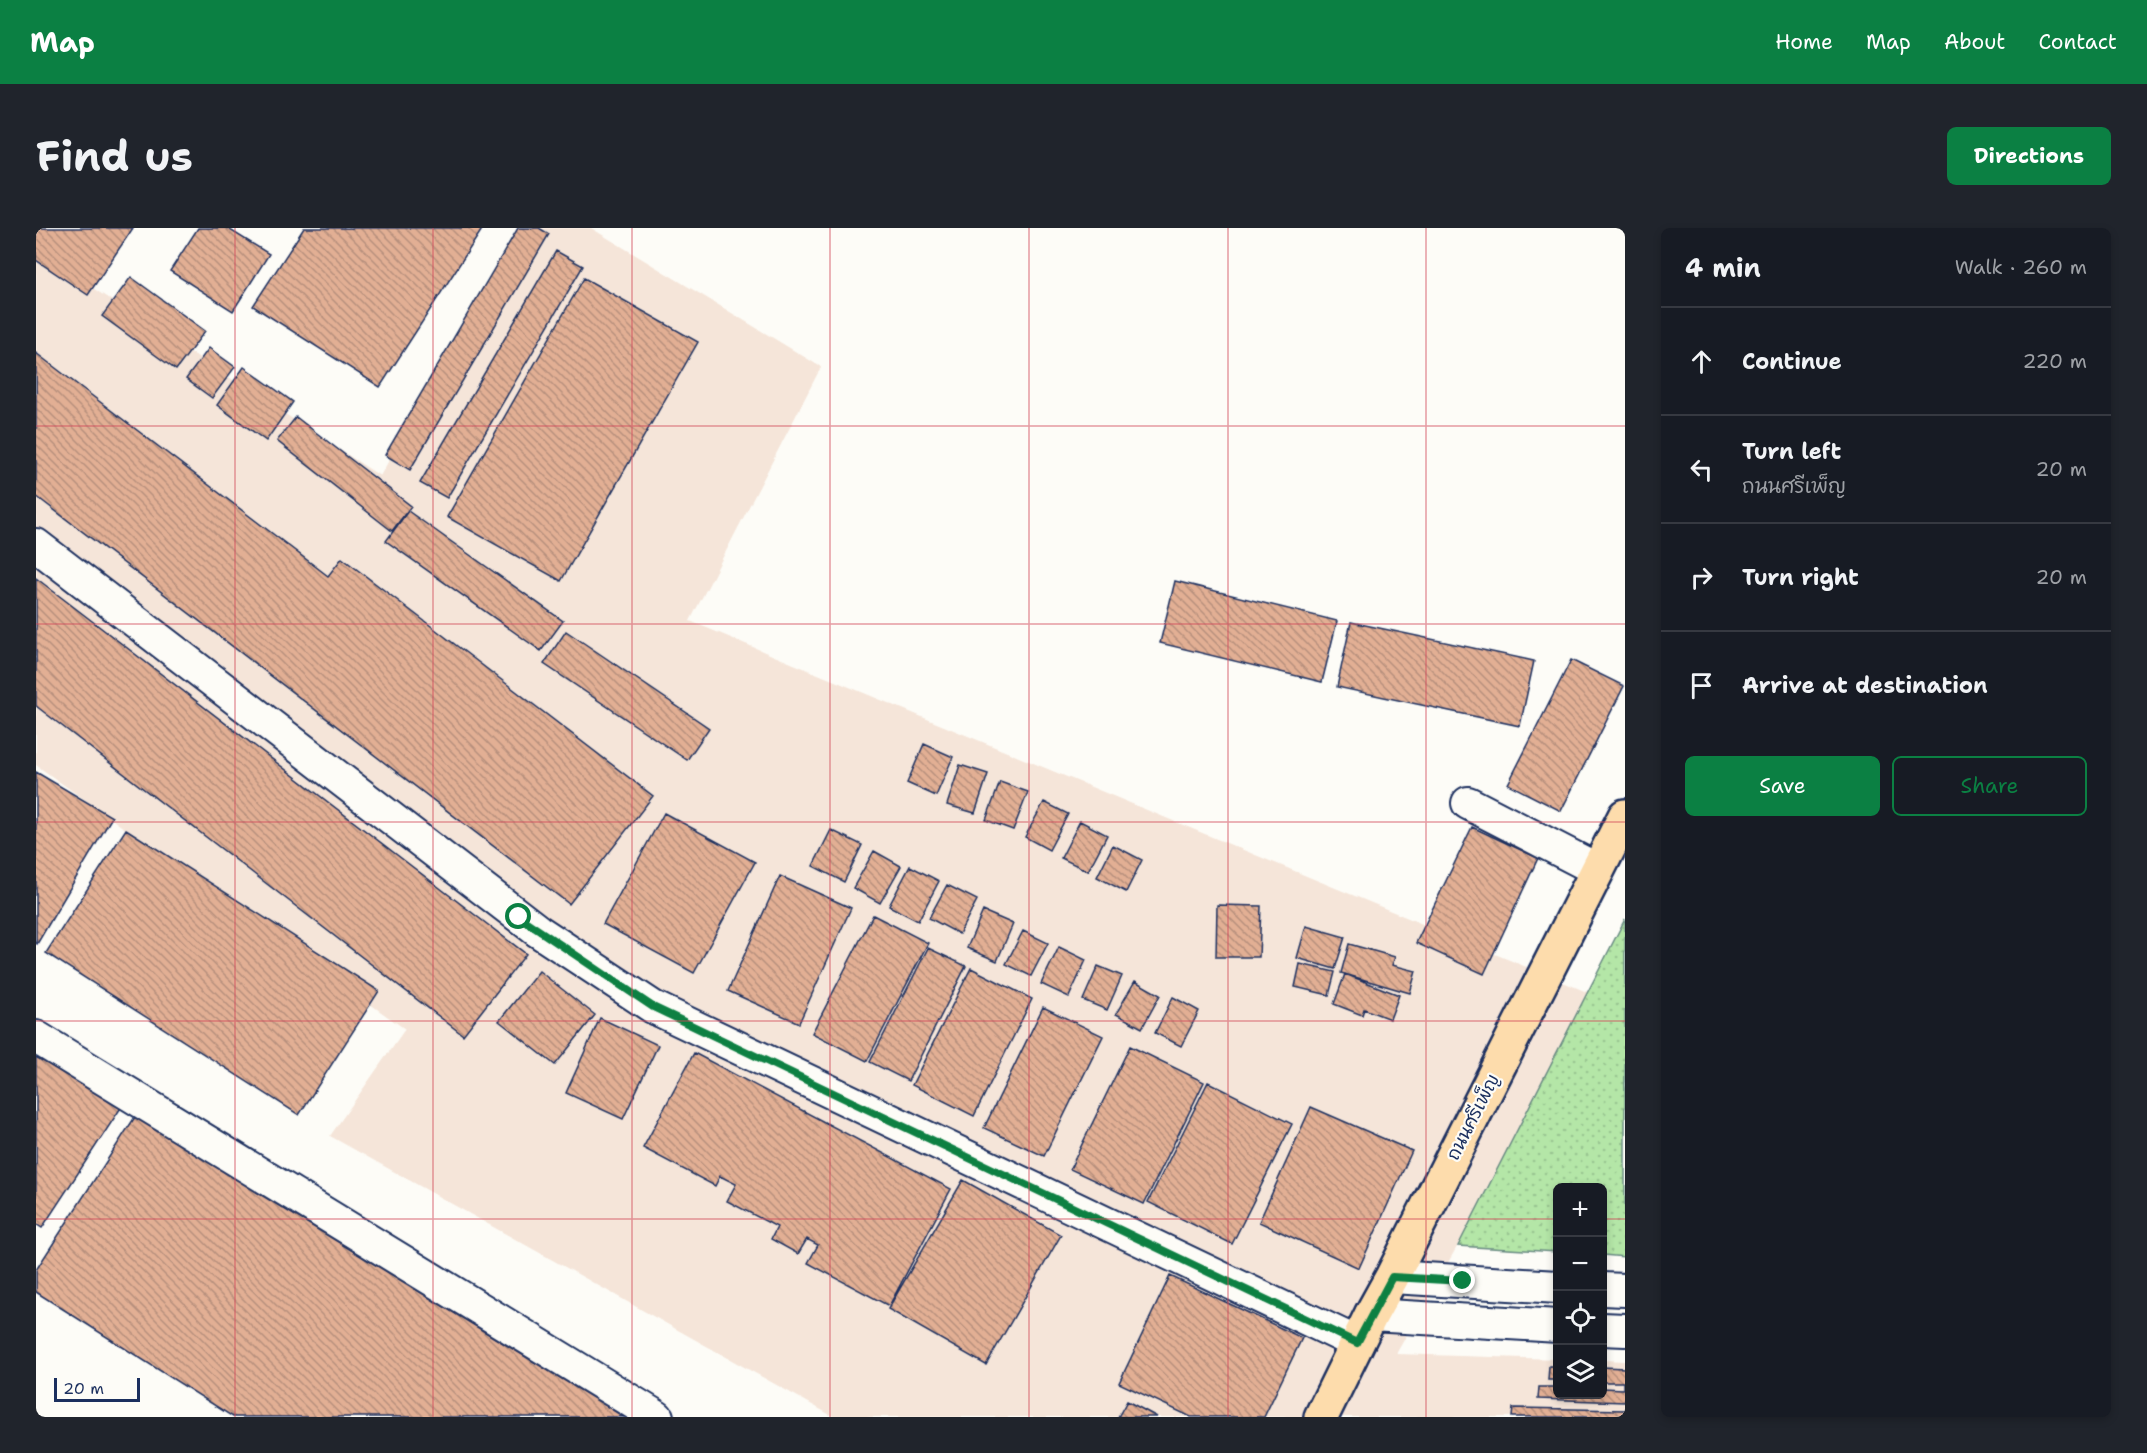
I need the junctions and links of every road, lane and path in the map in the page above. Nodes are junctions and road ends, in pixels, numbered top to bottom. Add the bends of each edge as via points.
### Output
1 (36, 545) edge
2 (1468, 803) dead end
3 (1625, 816) edge
4 (1598, 870) junction
5 (36, 1037) edge
6 (1392, 1277) junction
7 (1553, 1287) edge
8 (1607, 1289) edge
9 (1625, 1290) edge
10 (1553, 1326) edge
11 (1364, 1329) junction
12 (1607, 1329) edge
13 (1625, 1330) edge
14 (657, 1417) edge
15 (1321, 1417) edge

1 - 11 street via 538,931 653,1007
2 - 4 street
3 - 4 main road, ถนนศรีเพ็ญ
4 - 6 main road, ถนนศรีเพ็ญ
5 - 14 street
6 - 7 street
6 - 11 main road, ถนนศรีเพ็ญ
8 - 9 street
10 - 11 street
11 - 15 main road, ถนนศรีเพ็ญ
12 - 13 street

